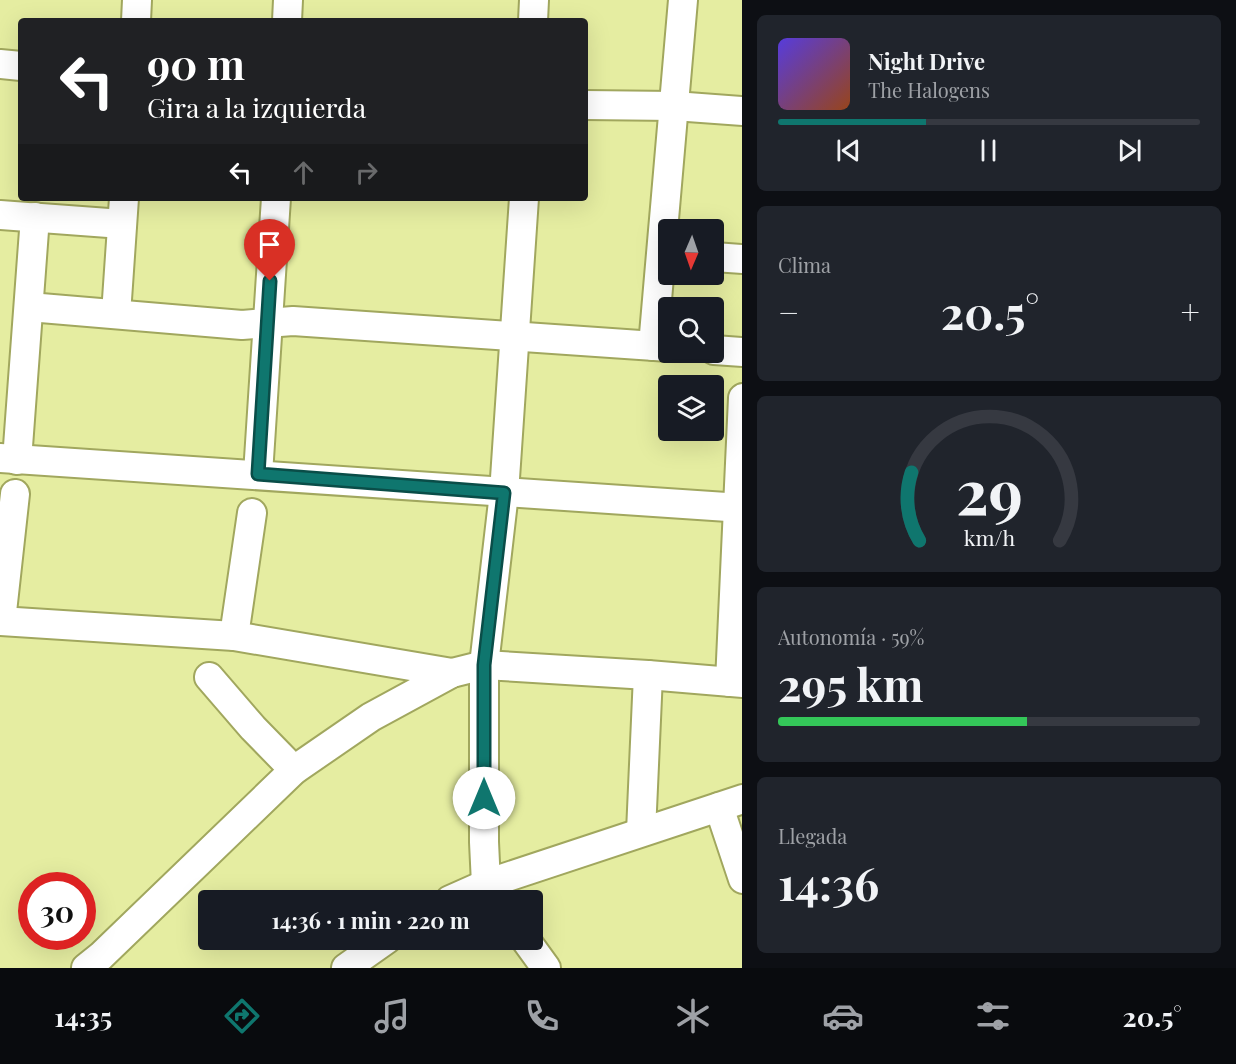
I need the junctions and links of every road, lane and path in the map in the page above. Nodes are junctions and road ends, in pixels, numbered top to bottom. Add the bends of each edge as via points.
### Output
1 (137, 0) edge
2 (288, 0) edge
3 (534, 0) edge
4 (683, 0) edge
5 (136, 18) edge
6 (287, 18) edge
7 (533, 18) edge
8 (0, 64) edge
9 (18, 66) edge
10 (588, 105) edge
11 (674, 106) junction
12 (742, 111) edge
13 (276, 201) edge
14 (524, 201) edge
15 (123, 211) edge
16 (0, 215) edge
17 (35, 217) junction
18 (667, 219) edge
19 (724, 257) edge
20 (742, 259) edge
21 (29, 308) junction
22 (116, 314) junction
23 (267, 323) junction
24 (513, 335) junction
25 (658, 346) edge
26 (724, 351) edge
27 (742, 352) edge
28 (742, 398) edge
29 (9, 459) edge
30 (258, 474) junction
31 (504, 493) junction
32 (15, 494) dead end
33 (740, 508) edge
34 (252, 513) dead end
35 (1, 621) edge
36 (234, 636) junction
37 (484, 665) junction
38 (452, 673) junction
39 (648, 675) junction
40 (209, 677) dead end
41 (736, 682) edge
42 (294, 770) junction
43 (731, 803) edge
44 (641, 832) junction
45 (742, 879) edge
46 (492, 890) edge
47 (497, 890) edge
48 (371, 950) edge
49 (533, 950) edge
50 (99, 964) edge
51 (346, 968) edge
52 (546, 968) edge

1 - 5 street
2 - 6 street
3 - 7 street
4 - 11 street
8 - 9 street
10 - 11 street
11 - 12 street
11 - 18 street
13 - 23 street
14 - 24 street
15 - 17 street
15 - 22 street
16 - 17 street
17 - 21 street
19 - 20 street
21 - 22 street
21 - 29 street
22 - 23 street via 242,325
23 - 24 street via 293,321
23 - 30 street
24 - 25 street
24 - 31 street
26 - 27 street
28 - 33 street
29 - 30 street
30 - 31 street
31 - 33 street
31 - 37 street
32 - 35 street
33 - 41 street
34 - 36 street
35 - 36 street
36 - 38 street
37 - 38 street
37 - 39 street
37 - 46 street via 484,842
38 - 42 street via 371,717
39 - 41 street
39 - 44 street
40 - 42 street
42 - 50 street
43 - 44 street
43 - 45 street
44 - 47 street
48 - 51 street
49 - 52 street

